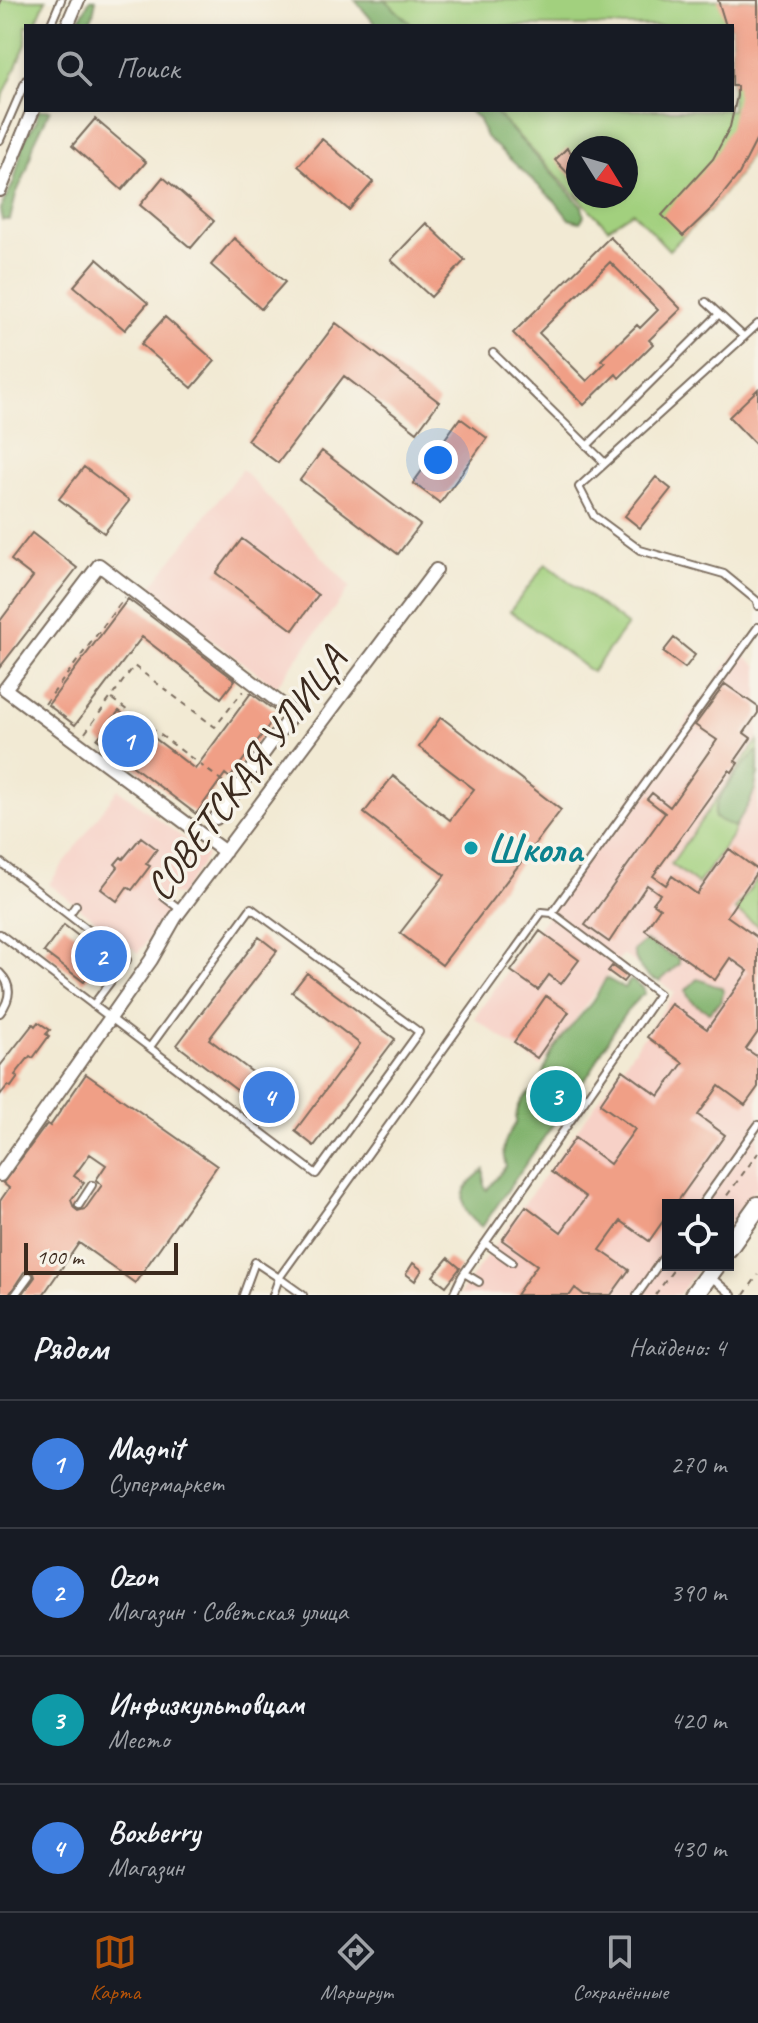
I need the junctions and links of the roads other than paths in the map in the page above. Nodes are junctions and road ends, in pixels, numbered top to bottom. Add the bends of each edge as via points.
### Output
1 (61, 0) edge
2 (78, 0) edge
3 (51, 24) edge
4 (68, 24) edge
5 (24, 85) edge
6 (32, 112) edge
7 (0, 140) edge
8 (0, 190) edge
9 (706, 302) dead end
10 (719, 314) junction
11 (758, 324) edge
12 (744, 337) junction
13 (493, 353) dead end
14 (587, 446) junction
15 (605, 463) junction
16 (436, 570) dead end
17 (758, 606) edge
18 (758, 627) edge
19 (216, 818) dead end
20 (225, 852) junction
21 (0, 862) edge
22 (164, 897) dead end
23 (76, 905) dead end
24 (181, 910) junction
25 (552, 913) junction
26 (69, 915) junction
27 (0, 934) edge
28 (0, 973) edge
29 (93, 1005) junction
30 (0, 1013) edge
31 (110, 1017) junction
32 (150, 1047) junction
33 (758, 1125) edge
34 (0, 1175) edge
35 (92, 1185) dead end
36 (705, 1199) edge
37 (79, 1205) dead end
38 (758, 1206) edge
39 (734, 1240) edge
40 (485, 1243) junction
41 (662, 1260) edge
42 (512, 1262) dead end
43 (711, 1271) edge
44 (713, 1271) edge
45 (464, 1273) junction
46 (29, 1276) dead end
47 (279, 1278) junction
48 (479, 1282) dead end
49 (15, 1295) edge
50 (243, 1295) edge
51 (273, 1295) edge
52 (303, 1295) edge
53 (453, 1295) edge
54 (637, 1295) edge
55 (694, 1295) edge
56 (732, 1295) edge

1 - 3 lane
2 - 4 street
5 - 7 lane
6 - 8 street
9 - 10 lane
10 - 12 lane
10 - 14 lane
11 - 12 lane
12 - 15 lane
13 - 14 lane
14 - 15 lane
15 - 17 lane via 579,487 594,516 640,550 724,574
16 - 20 street, СОВЕТСКАЯ УЛИЦА
18 - 25 lane
19 - 20 street via 293,713 270,689 251,681 99,565 5,689
20 - 24 street, СОВЕТСКАЯ УЛИЦА
21 - 26 lane
22 - 24 lane
23 - 26 lane
24 - 31 street, СОВЕТСКАЯ УЛИЦА
25 - 40 lane via 659,994
25 - 47 lane via 542,912
26 - 29 lane via 127,960
27 - 29 lane
28 - 30 lane via 9,991
29 - 31 lane
31 - 32 lane
31 - 34 street, СОВЕТСКАЯ УЛИЦА
32 - 32 lane via 316,1174 419,1032 251,908
33 - 36 lane
35 - 37 lane
38 - 39 main road
40 - 42 lane
40 - 45 lane
41 - 54 lane
43 - 55 main road
44 - 56 lane
45 - 48 lane
45 - 53 lane
46 - 49 lane
47 - 50 lane via 255,1262
47 - 51 lane
47 - 52 lane

